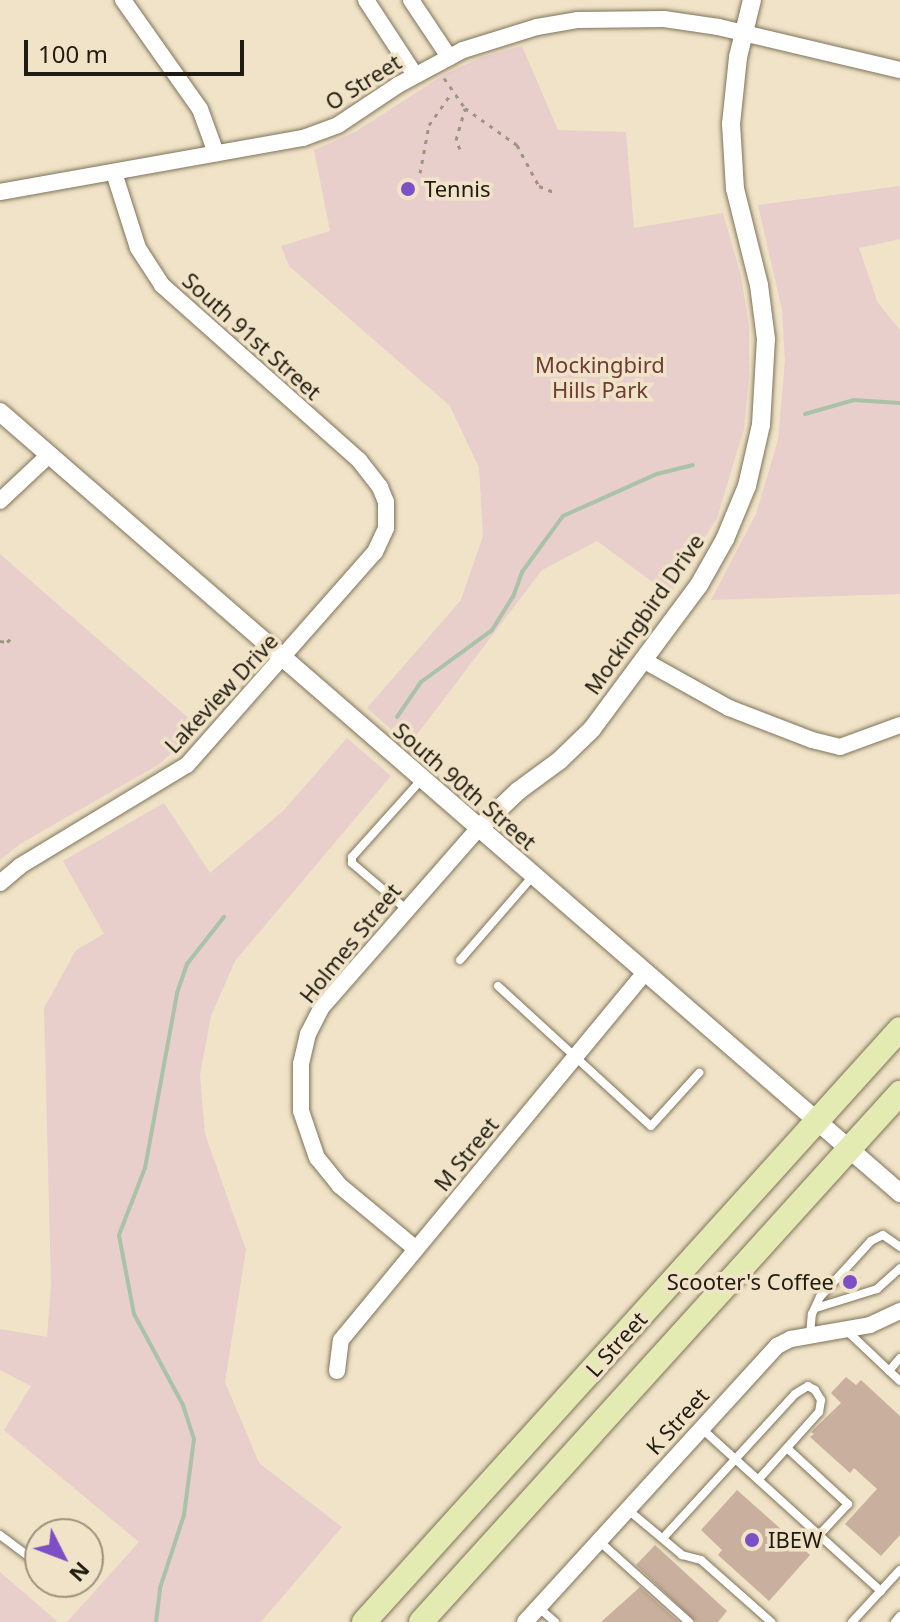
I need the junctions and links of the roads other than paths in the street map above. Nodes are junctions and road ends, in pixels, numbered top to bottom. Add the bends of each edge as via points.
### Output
1 (123, 0) edge
2 (366, 0) edge
3 (411, 0) edge
4 (752, 0) edge
5 (744, 33) junction
6 (449, 57) junction
7 (900, 70) edge
8 (415, 75) junction
9 (216, 153) junction
10 (114, 173) junction
11 (0, 192) edge
12 (0, 412) edge
13 (49, 455) junction
14 (0, 501) edge
15 (387, 513) joint
16 (282, 659) junction
17 (643, 660) junction
18 (900, 725) edge
19 (421, 780) junction
20 (478, 829) junction
21 (533, 876) junction
22 (0, 883) edge
23 (406, 909) junction
24 (460, 960) dead end
25 (645, 973) junction
26 (498, 986) dead end
27 (900, 1029) edge
28 (575, 1055) junction
29 (699, 1073) dead end
30 (900, 1093) edge
31 (816, 1123) junction
32 (849, 1150) junction
33 (900, 1193) edge
34 (900, 1247) edge
35 (416, 1249) junction
36 (900, 1268) edge
37 (816, 1308) junction
38 (900, 1311) edge
39 (845, 1330) junction
40 (810, 1336) junction
41 (900, 1358) edge
42 (337, 1371) dead end
43 (889, 1371) junction
44 (900, 1381) edge
45 (701, 1428) junction
46 (787, 1448) junction
47 (736, 1459) junction
48 (758, 1480) junction
49 (627, 1509) junction
50 (0, 1535) edge
51 (819, 1535) junction
52 (663, 1538) junction
53 (599, 1541) junction
54 (24, 1553) edge
55 (900, 1570) edge
56 (881, 1591) junction
57 (534, 1616) edge
58 (900, 1616) edge
59 (364, 1622) edge
60 (421, 1622) edge
61 (555, 1622) edge
62 (689, 1622) edge
63 (771, 1622) edge
64 (852, 1622) edge
65 (895, 1622) edge

1 - 9 street via 200,109
2 - 8 street
3 - 6 street
4 - 5 street, Mockingbird Drive
5 - 6 street, O Street via 664,19 578,20 480,43
5 - 7 street, O Street
5 - 17 street, Mockingbird Drive via 733,95 731,151 764,316 761,425 747,486 725,539 699,585
6 - 8 street, O Street
8 - 9 street, O Street via 327,130
9 - 10 street, O Street
10 - 11 street, O Street
10 - 15 street, South 91st Street via 138,248 162,285 360,461 380,487
12 - 13 street, South 90th Street
13 - 14 street
13 - 16 street, South 90th Street
15 - 16 street, Lakeview Drive via 375,552
16 - 19 street, South 90th Street
16 - 22 street, Lakeview Drive via 187,765
17 - 18 street via 729,708 812,740 840,747
17 - 20 street, Mockingbird Drive via 580,743
19 - 20 street, South 90th Street
19 - 23 lane via 352,857 352,863
20 - 21 street, South 90th Street
20 - 23 street, Holmes Street
21 - 24 lane
21 - 25 street, South 90th Street
23 - 35 street, Holmes Street via 317,1015 302,1055 299,1098 304,1126 328,1173
25 - 28 street, M Street
25 - 31 street, South 90th Street
26 - 28 lane
27 - 31 main road, L Street
28 - 29 lane via 651,1126
28 - 35 street, M Street
30 - 32 main road, L Street
31 - 32 street, South 90th Street
31 - 59 main road, L Street
32 - 33 street, South 90th Street
32 - 60 main road, L Street
34 - 37 lane via 878,1235 820,1297
35 - 42 street, M Street via 341,1340
36 - 37 lane via 877,1289
37 - 40 lane
38 - 39 street, K Street via 882,1322
39 - 40 street, K Street
39 - 43 lane
40 - 45 street, K Street via 777,1346
41 - 43 lane
43 - 44 lane
45 - 47 lane
45 - 49 street, K Street
46 - 47 lane via 821,1406 818,1394 808,1386
46 - 48 lane
46 - 51 lane via 848,1504
47 - 48 lane
47 - 52 lane
48 - 51 lane
49 - 52 lane
49 - 53 street, K Street
50 - 54 lane
51 - 56 lane
52 - 63 lane via 682,1555 701,1560
53 - 57 street, K Street
53 - 62 lane
55 - 56 lane
56 - 64 lane
57 - 61 lane
58 - 65 lane

